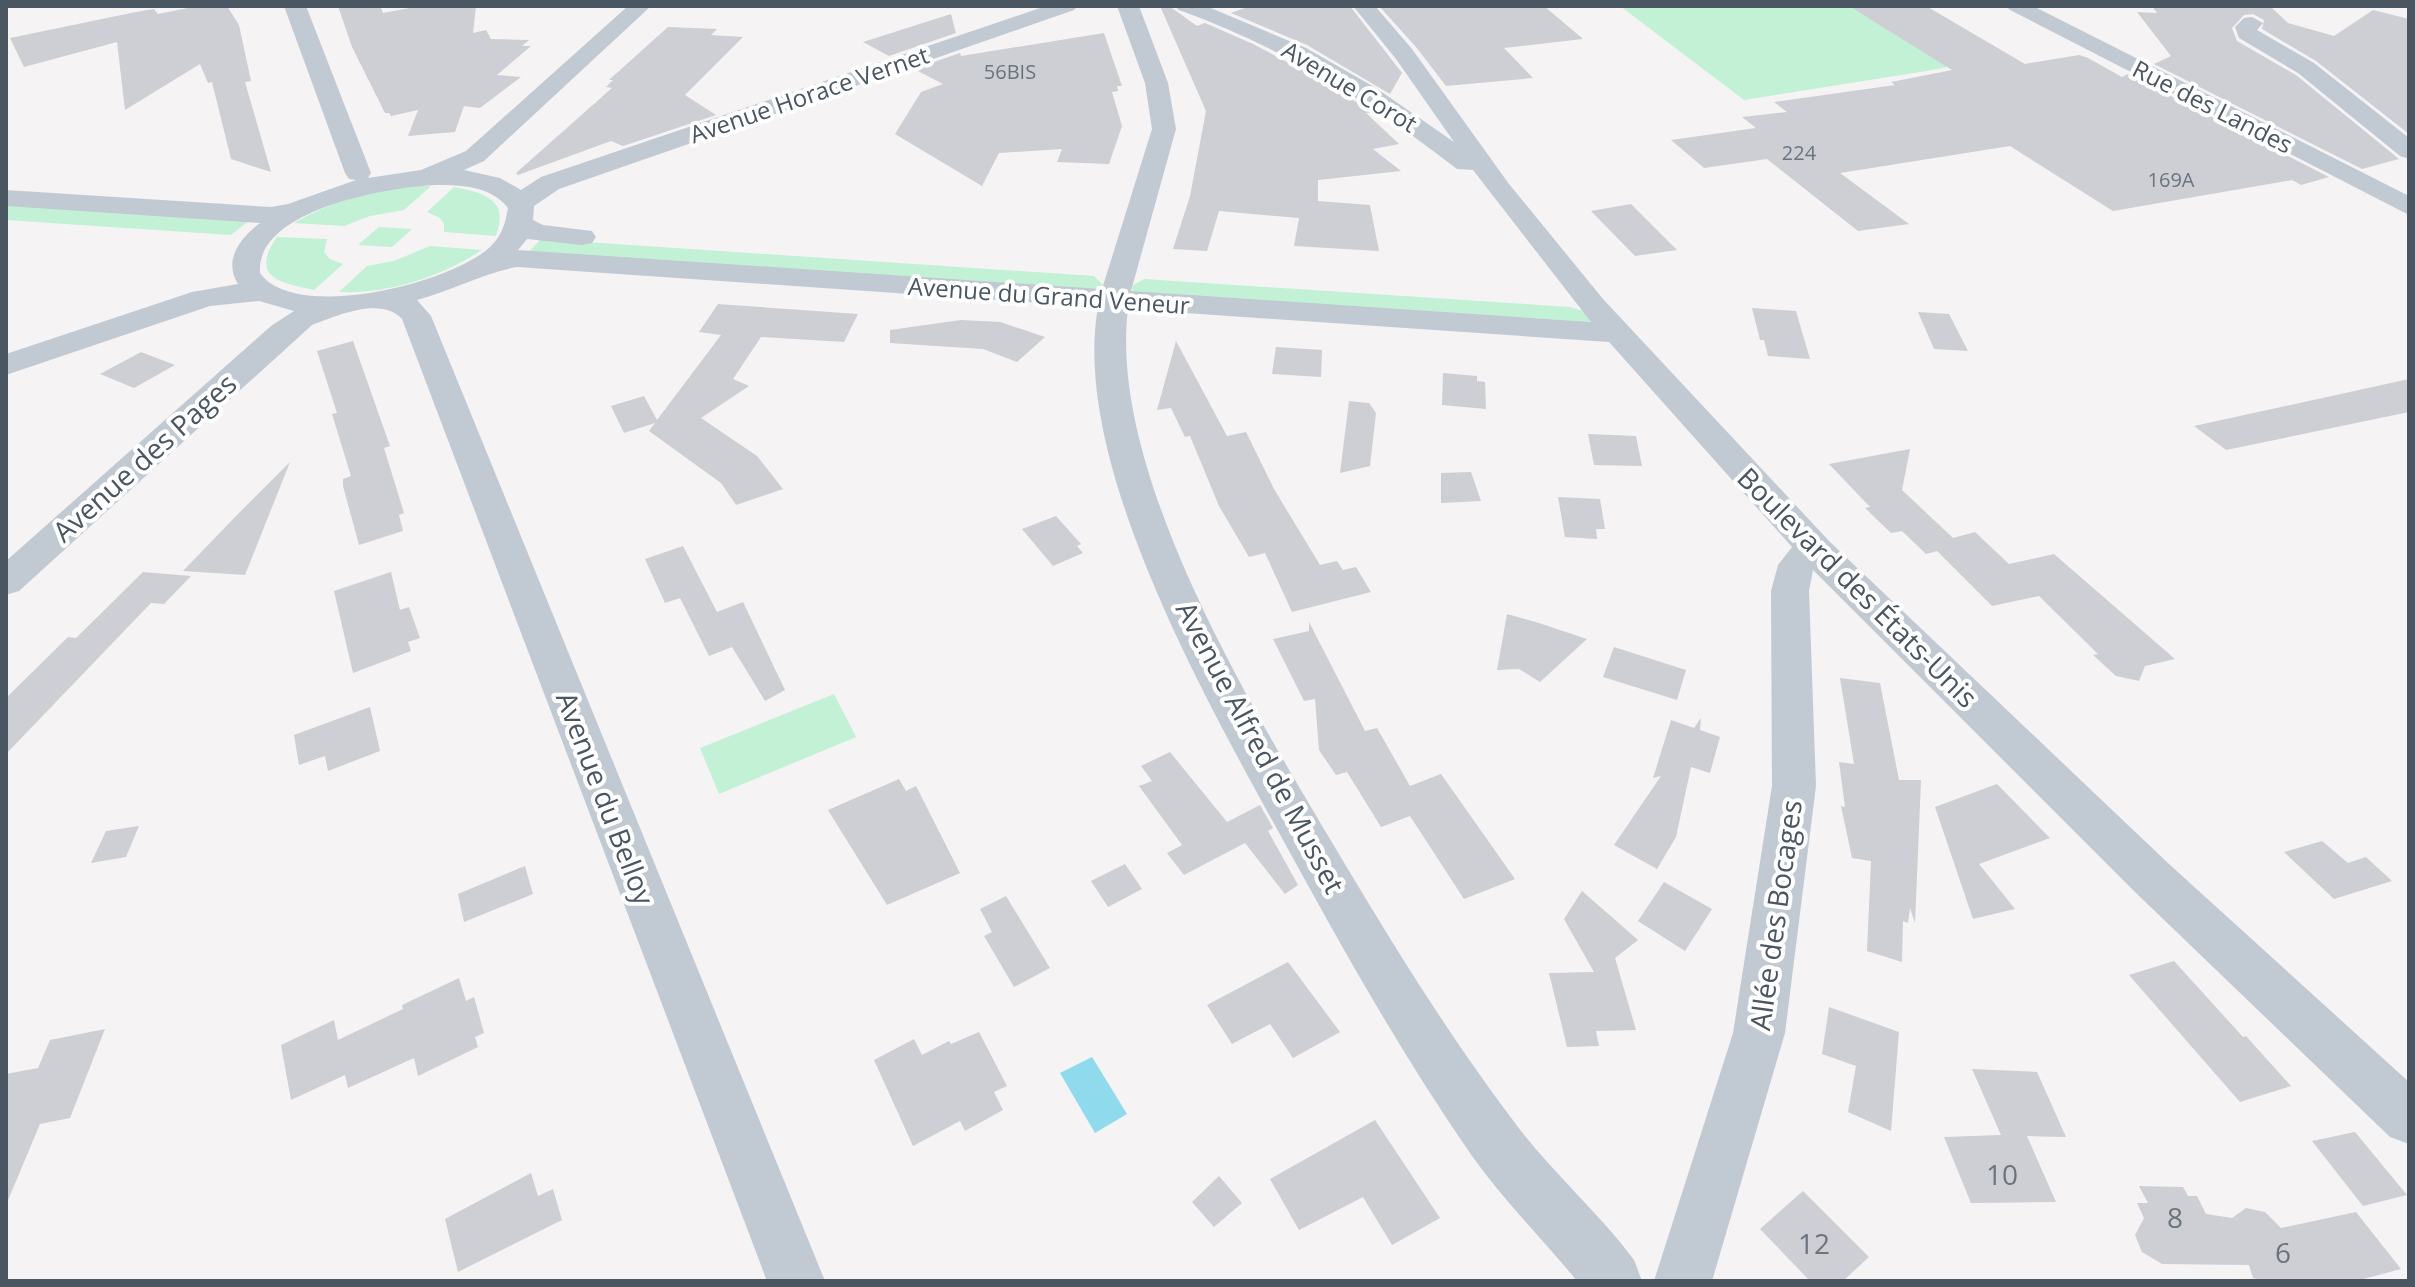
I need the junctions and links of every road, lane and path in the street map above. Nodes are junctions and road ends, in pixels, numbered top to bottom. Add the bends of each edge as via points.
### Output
1 (295, 6) edge
2 (640, 6) edge
3 (1067, 6) edge
4 (1128, 6) edge
5 (1186, 6) edge
6 (1364, 6) edge
7 (2017, 6) edge
8 (2252, 23) dead end
9 (1434, 96) junction
10 (1386, 103) junction
11 (2409, 151) edge
12 (358, 173) junction
13 (483, 174) junction
14 (412, 179) junction
15 (550, 183) junction
16 (1500, 190) junction
17 (2402, 197) edge
18 (6, 198) edge
19 (326, 198) junction
20 (300, 210) junction
21 (520, 214) junction
22 (6, 224) edge
23 (127, 232) dead end
24 (243, 252) junction
25 (481, 265) junction
26 (1118, 286) junction
27 (203, 298) junction
28 (411, 301) junction
29 (1592, 305) junction
30 (277, 309) junction
31 (1617, 333) junction
32 (6, 365) edge
33 (1817, 551) junction
34 (6, 582) edge
35 (2409, 1118) edge
36 (796, 1281) edge
37 (1613, 1281) edge
38 (1683, 1281) edge

1 - 12 street
2 - 13 street
3 - 15 street, Avenue Horace Vernet
4 - 26 street, Avenue Alfred de Musset via 1161,102 1164,131
5 - 10 street, Avenue Corot via 1286,45
6 - 9 street, Boulevard des États-Unis
7 - 17 street, Rue des Landes
8 - 11 street via 2247,33 2306,68
9 - 10 street
9 - 16 street, Boulevard des États-Unis
10 - 16 street, Avenue Corot
12 - 14 street
12 - 19 street
13 - 14 street
13 - 15 street
13 - 21 street
14 - 19 street
15 - 21 street
16 - 29 street, Boulevard des États-Unis
18 - 20 street via 271,215
19 - 20 street
20 - 24 street
21 - 25 street via 507,245
21 - 26 street, Avenue du Grand Veneur via 530,232 540,234
22 - 23 street
24 - 27 street via 232,282
24 - 30 street via 251,283
25 - 26 street, Avenue du Grand Veneur via 517,258
25 - 28 street, Avenue des Pages
26 - 29 street, Avenue du Grand Veneur
26 - 31 street, Avenue du Grand Veneur
26 - 37 street, Avenue Alfred de Musset via 1107,354 1121,429 1146,508 1215,672 1337,892 1426,1038 1494,1141
27 - 30 street via 228,293
27 - 32 street
28 - 30 street, Avenue des Pages via 341,305 312,314
28 - 36 street, Avenue du Belloy
29 - 31 street, Boulevard des États-Unis
30 - 34 street, Avenue des Pages
31 - 33 street, Boulevard des États-Unis
33 - 35 street, Boulevard des États-Unis via 2152,878
33 - 38 street, Allée des Bocages via 1797,562 1790,591 1794,786 1759,1033

